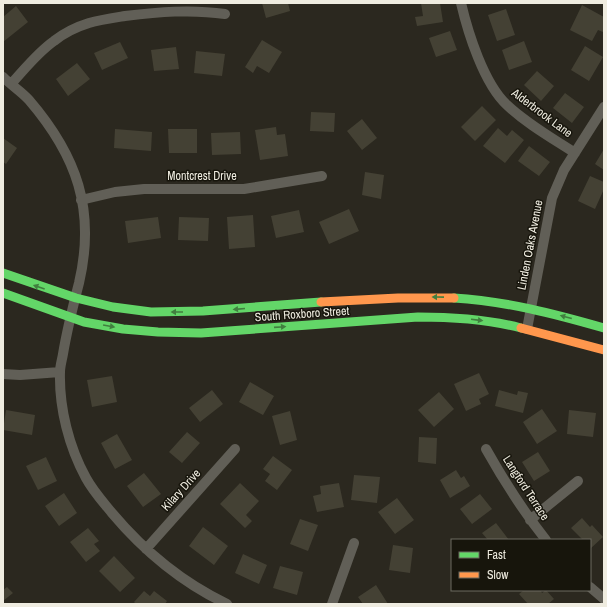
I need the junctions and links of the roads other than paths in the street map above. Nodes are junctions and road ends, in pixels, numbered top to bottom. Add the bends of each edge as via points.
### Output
1 (461, 3) edge
2 (159, 7) edge
3 (225, 14) dead end
4 (3, 77) edge
5 (11, 84) junction
6 (604, 107) edge
7 (575, 153) junction
8 (322, 176) dead end
9 (82, 200) junction
10 (3, 273) edge
11 (3, 293) edge
12 (75, 299) junction
13 (532, 308) junction
14 (71, 317) junction
15 (604, 328) edge
16 (527, 329) junction
17 (604, 350) edge
18 (60, 372) junction
19 (3, 374) edge
20 (235, 449) dead end
21 (486, 449) dead end
22 (578, 481) dead end
23 (530, 520) junction
24 (545, 539) edge
25 (354, 543) dead end
26 (146, 549) junction
27 (591, 588) edge
28 (604, 599) edge
29 (227, 604) edge
30 (332, 604) edge

1 - 7 street, Alderbrook Lane via 483,68 499,96 521,116
2 - 3 street
2 - 5 street via 100,20 70,31 40,52
4 - 5 street
5 - 9 street via 28,99 68,156
6 - 7 street, Linden Oaks Avenue
7 - 13 street, Linden Oaks Avenue via 558,180 552,198
8 - 9 street, Montcrest Drive via 244,189 144,189 115,192
9 - 12 street via 86,232
12 -> 10 street, South Roxboro Street
11 - 14 street, South Roxboro Street
13 -> 12 street, South Roxboro Street via 464,298 405,297 204,312 151,312
12 - 14 street
15 -> 13 street, South Roxboro Street
13 - 16 street, Linden Oaks Avenue
14 -> 16 street, South Roxboro Street via 123,329 158,332 201,332 418,317 451,317 504,323
14 - 18 street
16 - 17 street, South Roxboro Street
18 - 19 street
18 - 26 street via 63,413 77,460 86,479 125,529
20 - 26 street, Kilary Drive
21 - 23 street, Langford Terrace
22 - 23 street
23 - 24 street, Langford Terrace
25 - 30 street
26 - 29 street via 196,587
27 - 28 street

